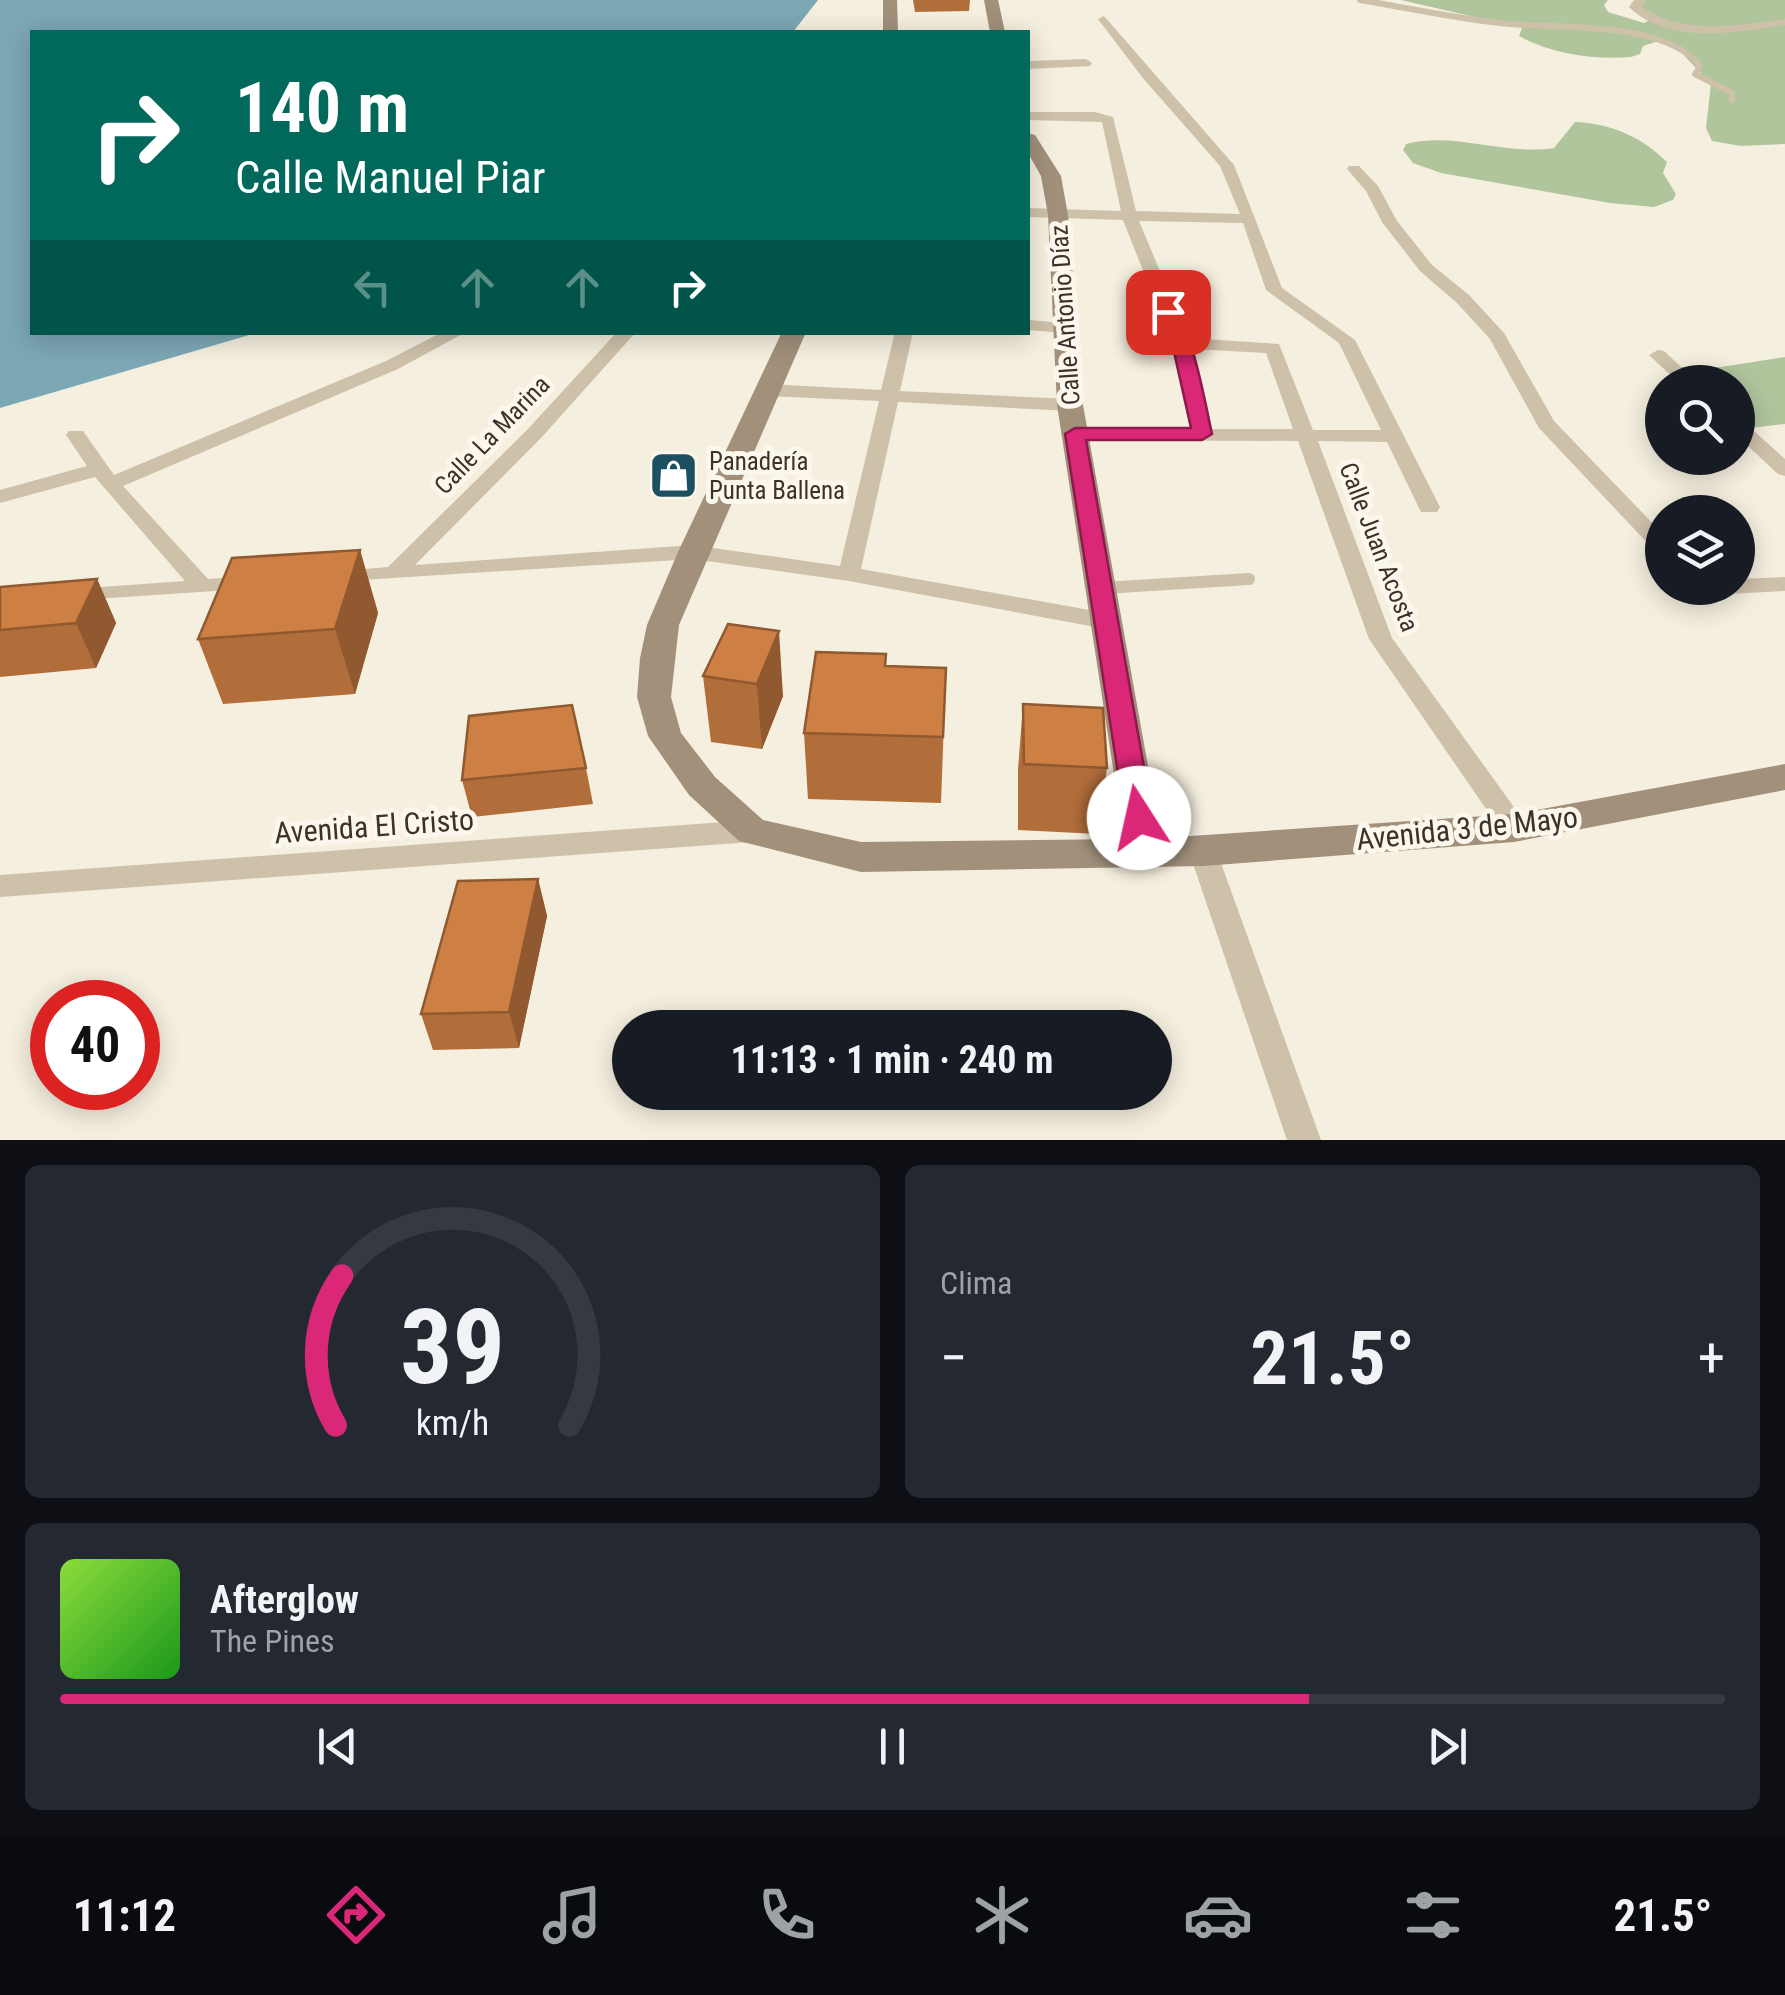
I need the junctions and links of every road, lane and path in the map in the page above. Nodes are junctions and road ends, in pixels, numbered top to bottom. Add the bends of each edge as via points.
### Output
1 (890, 0) edge
2 (991, 0) edge
3 (1360, 0) edge
4 (1640, 0) edge
5 (1104, 19) dead end
6 (1785, 22) edge
7 (891, 30) edge
8 (998, 30) edge
9 (1086, 63) dead end
10 (1030, 65) edge
11 (1732, 100) dead end
12 (1030, 116) edge
13 (1030, 142) edge
14 (1354, 169) dead end
15 (1030, 213) edge
16 (1058, 214) junction
17 (1130, 218) junction
18 (1250, 220) junction
19 (1030, 311) edge
20 (1064, 320) junction
21 (1030, 325) edge
22 (450, 335) edge
23 (624, 335) edge
24 (793, 335) edge
25 (903, 335) edge
26 (1181, 343) junction
27 (1658, 355) dead end
28 (1669, 365) edge
29 (766, 390) junction
30 (890, 396) junction
31 (1070, 405) junction
32 (1075, 434) junction
33 (1202, 434) junction
34 (1306, 434) junction
35 (76, 435) dead end
36 (1390, 436) junction
37 (1755, 443) edge
38 (1785, 470) edge
39 (105, 477) junction
40 (0, 497) edge
41 (1429, 507) dead end
42 (1645, 527) edge
43 (693, 552) junction
44 (394, 573) junction
45 (849, 574) junction
46 (318, 578) edge
47 (1248, 579) dead end
48 (280, 581) edge
49 (1785, 584) edge
50 (1755, 586) edge
51 (204, 587) junction
52 (56, 598) edge
53 (1103, 605) junction
54 (1785, 777) edge
55 (1514, 828) junction
56 (752, 831) junction
57 (1146, 852) junction
58 (1203, 852) junction
59 (0, 886) edge
60 (1304, 1140) edge

1 - 7 street
2 - 8 street
3 - 11 lane via 1505,24 1620,28 1691,54 1700,66 1695,74 1732,93
4 - 6 street via 1635,8 1645,17 1684,26
5 - 18 street via 1227,166
9 - 10 street
12 - 17 street via 1108,120
13 - 16 street, Calle Antonio Díaz via 1051,176
14 - 42 street via 1426,268 1498,337 1546,424
15 - 16 street
16 - 17 street
16 - 20 street, Calle Antonio Díaz
17 - 18 street
17 - 26 street
18 - 36 street via 1269,284 1346,340
19 - 20 street
20 - 21 street
20 - 31 street, Calle Antonio Díaz
22 - 39 street via 376,372
23 - 44 street, Calle La Marina
24 - 29 street
25 - 30 street
26 - 33 street
26 - 34 street, Calle Juan Acosta via 1273,348
27 - 28 street
29 - 30 street
29 - 43 street
30 - 31 street
30 - 45 street
31 - 32 street, Calle Antonio Díaz
32 - 33 street
32 - 53 street, Calle Antonio Díaz
33 - 34 street
34 - 36 street
34 - 55 street, Calle Juan Acosta via 1381,639
35 - 39 street
36 - 41 street
37 - 38 street
39 - 40 street
39 - 51 street
43 - 44 street
43 - 45 street
43 - 56 street via 663,625 654,696 664,736 681,761
44 - 46 street
45 - 53 street
47 - 53 lane
48 - 51 street
49 - 50 street
51 - 52 street
53 - 57 street, Calle Antonio Díaz
54 - 55 street, Avenida 3 de Mayo
55 - 58 street, Avenida 3 de Mayo
56 - 57 street, Avenida 3 de Mayo via 860,857
56 - 59 street, Avenida El Cristo
57 - 58 street, Avenida 3 de Mayo
58 - 60 street

